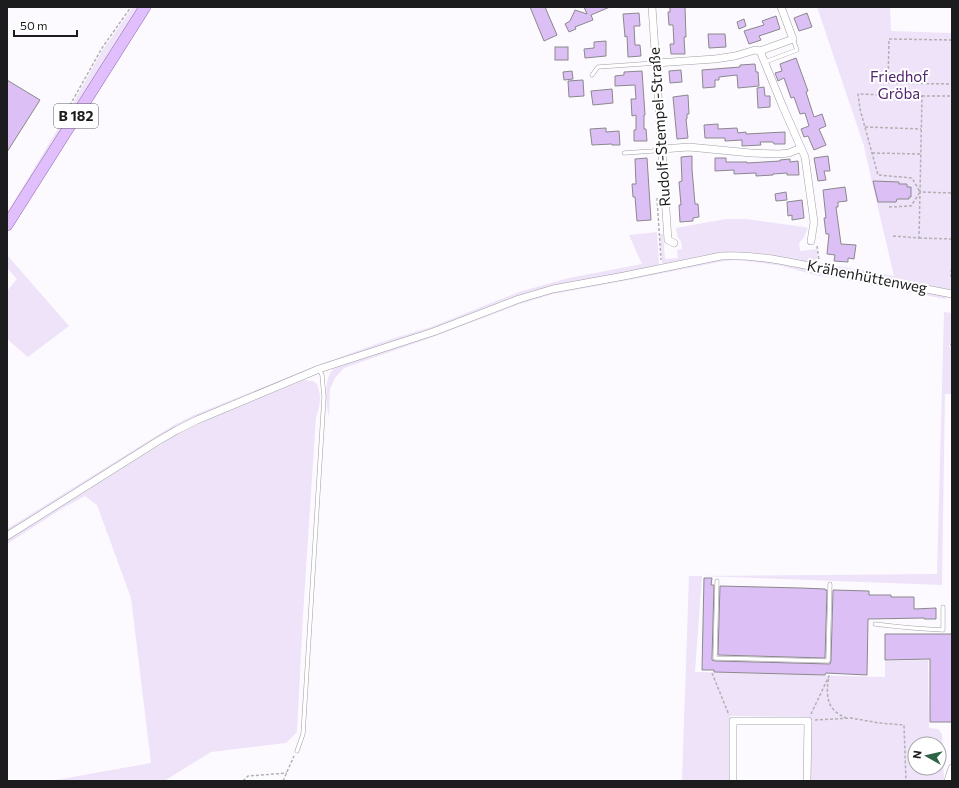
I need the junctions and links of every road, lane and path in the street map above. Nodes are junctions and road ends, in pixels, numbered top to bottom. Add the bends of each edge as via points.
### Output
1 (131, 7) edge
2 (145, 7) edge
3 (652, 7) edge
4 (782, 7) edge
5 (793, 39) junction
6 (952, 40) edge
7 (760, 51) junction
8 (765, 62) junction
9 (656, 64) junction
10 (592, 76) dead end
11 (952, 84) edge
12 (922, 96) junction
13 (952, 96) edge
14 (62, 119) dead end
15 (865, 127) junction
16 (922, 129) junction
17 (801, 148) junction
18 (662, 149) junction
19 (624, 153) dead end
20 (872, 153) junction
21 (921, 154) junction
22 (920, 192) junction
23 (952, 193) edge
24 (656, 196) dead end
25 (889, 207) dead end
26 (7, 225) edge
27 (893, 236) dead end
28 (919, 238) junction
29 (952, 239) edge
30 (811, 241) joint
31 (674, 243) dead end
32 (952, 260) edge
33 (661, 268) junction
34 (819, 268) junction
35 (952, 277) edge
36 (952, 294) edge
37 (319, 370) junction
38 (7, 536) edge
39 (717, 581) dead end
40 (830, 584) dead end
41 (944, 607) dead end
42 (875, 624) dead end
43 (712, 673) dead end
44 (846, 718) junction
45 (733, 721) junction
46 (808, 721) junction
47 (297, 751) joint
48 (952, 768) edge
49 (287, 773) junction
50 (244, 781) edge
51 (283, 781) edge
52 (733, 781) edge
53 (808, 781) edge
54 (906, 781) edge
55 (948, 781) edge

1 - 14 path via 102,48
2 - 26 main road, B 182
3 - 9 street, Rudolf-Stempel-Straße
4 - 5 street
5 - 7 street
5 - 8 lane via 797,50
6 - 11 path via 889,39 888,83
7 - 8 street
7 - 9 street via 715,59
8 - 17 street
9 - 10 lane via 598,68
9 - 18 street, Rudolf-Stempel-Straße
12 - 13 path
12 - 15 path via 858,94
12 - 16 path
15 - 16 path
15 - 20 path
16 - 21 path
17 - 18 street via 778,154 751,154 689,147
17 - 30 street via 805,157 814,222
18 - 19 lane
18 - 31 street, Rudolf-Stempel-Straße via 668,240
20 - 21 path
20 - 22 path via 878,176 912,178
21 - 22 path
22 - 23 path
22 - 25 path via 911,206
22 - 28 path
24 - 33 path
27 - 28 path
28 - 29 path
30 - 34 path via 818,247
32 - 35 path
33 - 34 street, Krähenhüttenweg via 720,256 744,255
33 - 37 street, Krähenhüttenweg via 534,294 433,332
34 - 36 street, Krähenhüttenweg
37 - 38 street, Krähenhüttenweg via 177,430
37 - 47 lane via 322,375 324,398 303,734
39 - 40 lane via 715,658 828,661
41 - 42 lane via 943,630
43 - 45 path
44 - 46 path
44 - 46 path via 829,703 829,676
44 - 54 path via 904,725
45 - 46 street
45 - 52 street
46 - 53 street
47 - 49 path
48 - 55 street
49 - 50 path via 248,776
49 - 51 path

